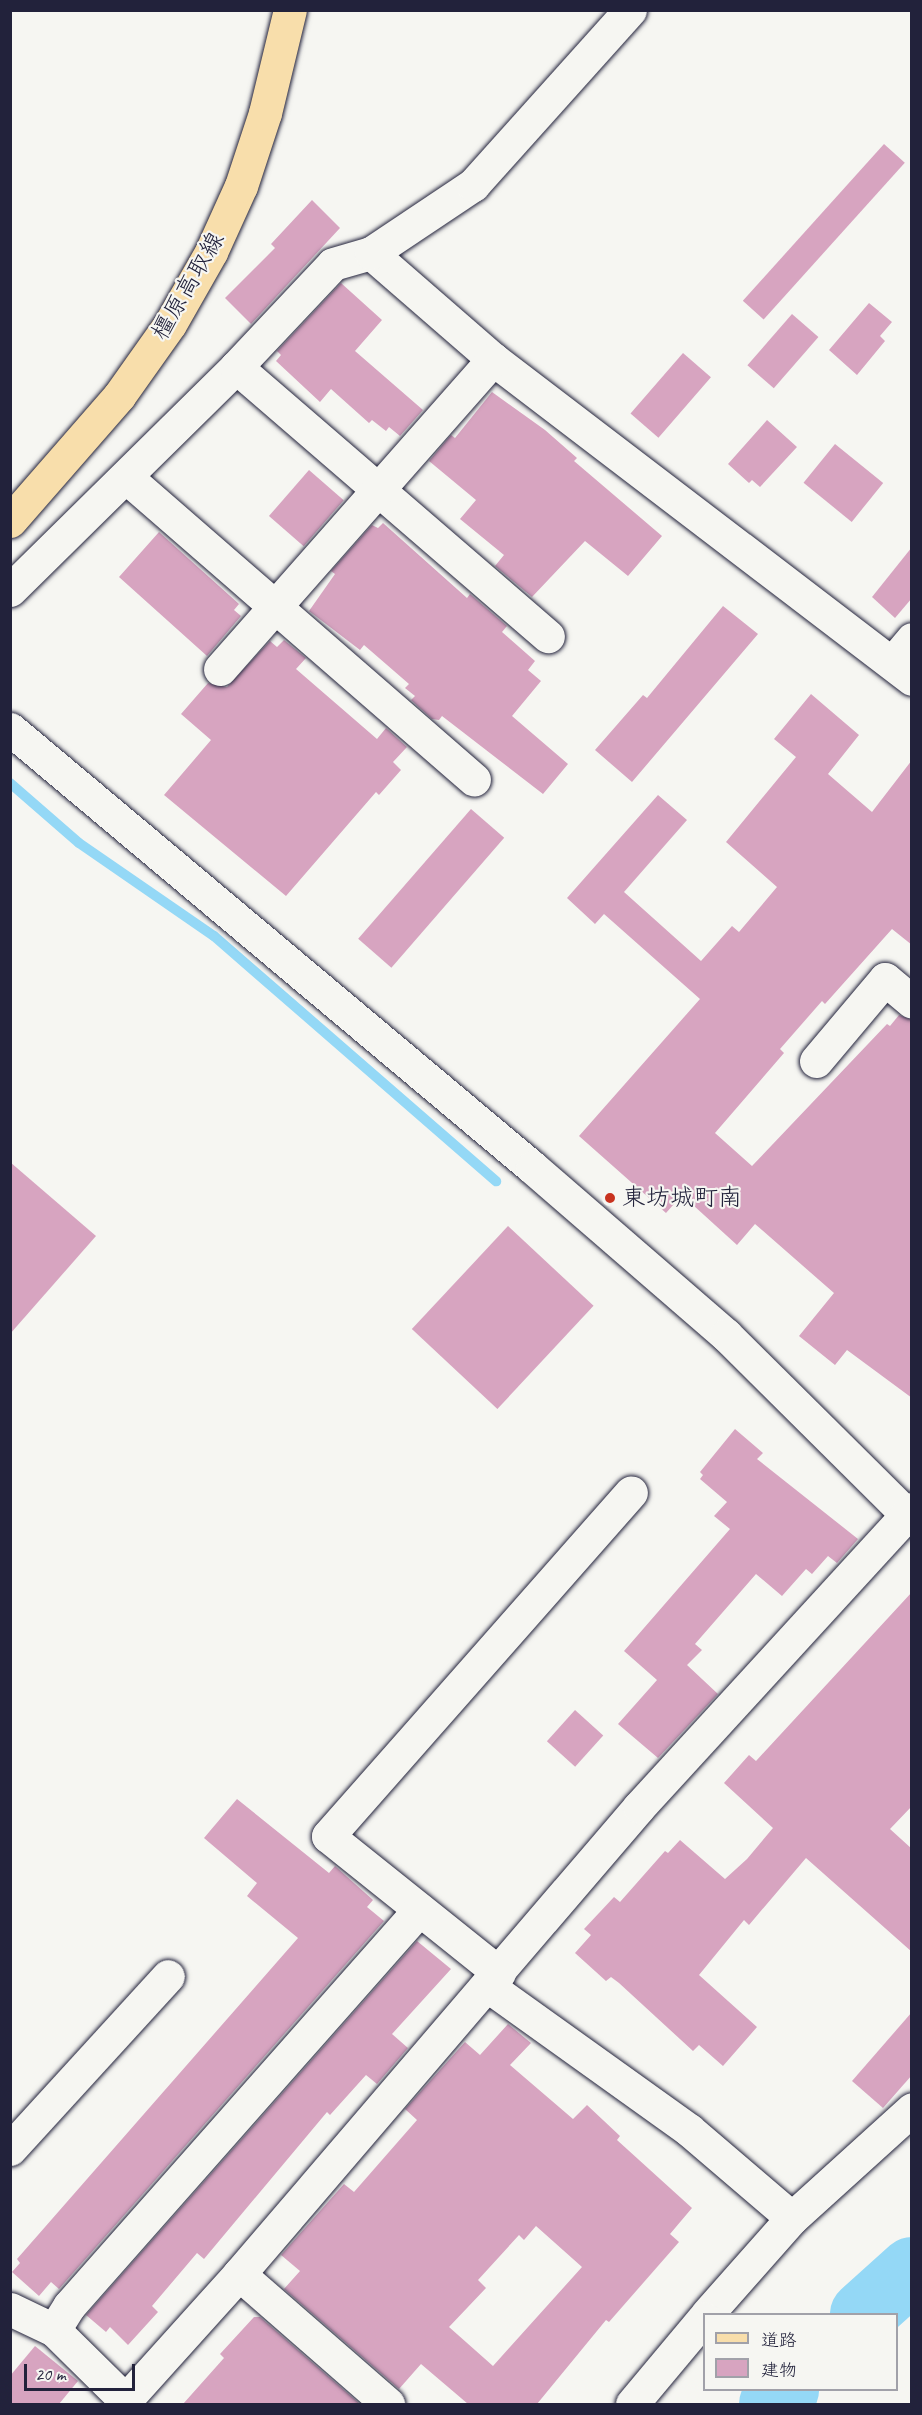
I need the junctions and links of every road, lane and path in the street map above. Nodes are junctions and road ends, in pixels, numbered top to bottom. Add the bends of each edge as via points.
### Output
1 (290, 10) edge
2 (630, 10) edge
3 (371, 253) junction
4 (493, 359) junction
5 (236, 367) junction
6 (126, 477) junction
7 (378, 489) junction
8 (10, 521) edge
9 (10, 590) edge
10 (275, 607) junction
11 (548, 636) dead end
12 (905, 660) edge
13 (220, 669) dead end
14 (10, 729) edge
15 (474, 780) dead end
16 (912, 1002) edge
17 (816, 1061) dead end
18 (631, 1492) dead end
19 (910, 1514) edge
20 (420, 1910) junction
21 (168, 1976) dead end
22 (493, 1979) junction
23 (912, 2109) edge
24 (10, 2150) edge
25 (792, 2218) junction
26 (239, 2274) junction
27 (10, 2309) edge
28 (709, 2313) edge
29 (703, 2320) edge
30 (54, 2330) junction
31 (125, 2403) edge
32 (388, 2404) edge
33 (632, 2404) edge

1 - 8 main road, 橿原高取線 via 265,113 241,186 211,252 170,324 119,396
2 - 3 street via 473,185
3 - 4 street
3 - 5 street via 333,264
4 - 7 street
4 - 12 street
5 - 6 street
5 - 7 street
6 - 9 street
6 - 10 street
7 - 10 street
7 - 11 street
10 - 13 street
10 - 15 street
14 - 19 street via 717,1327
16 - 17 street via 885,979
18 - 20 street via 328,1836
19 - 22 street via 639,1807
20 - 22 street
20 - 30 street via 69,2306
21 - 24 street
22 - 25 street via 688,2130
22 - 26 street
23 - 25 street
25 - 28 street
26 - 31 street
26 - 32 street
27 - 30 street
29 - 33 street
30 - 31 street

